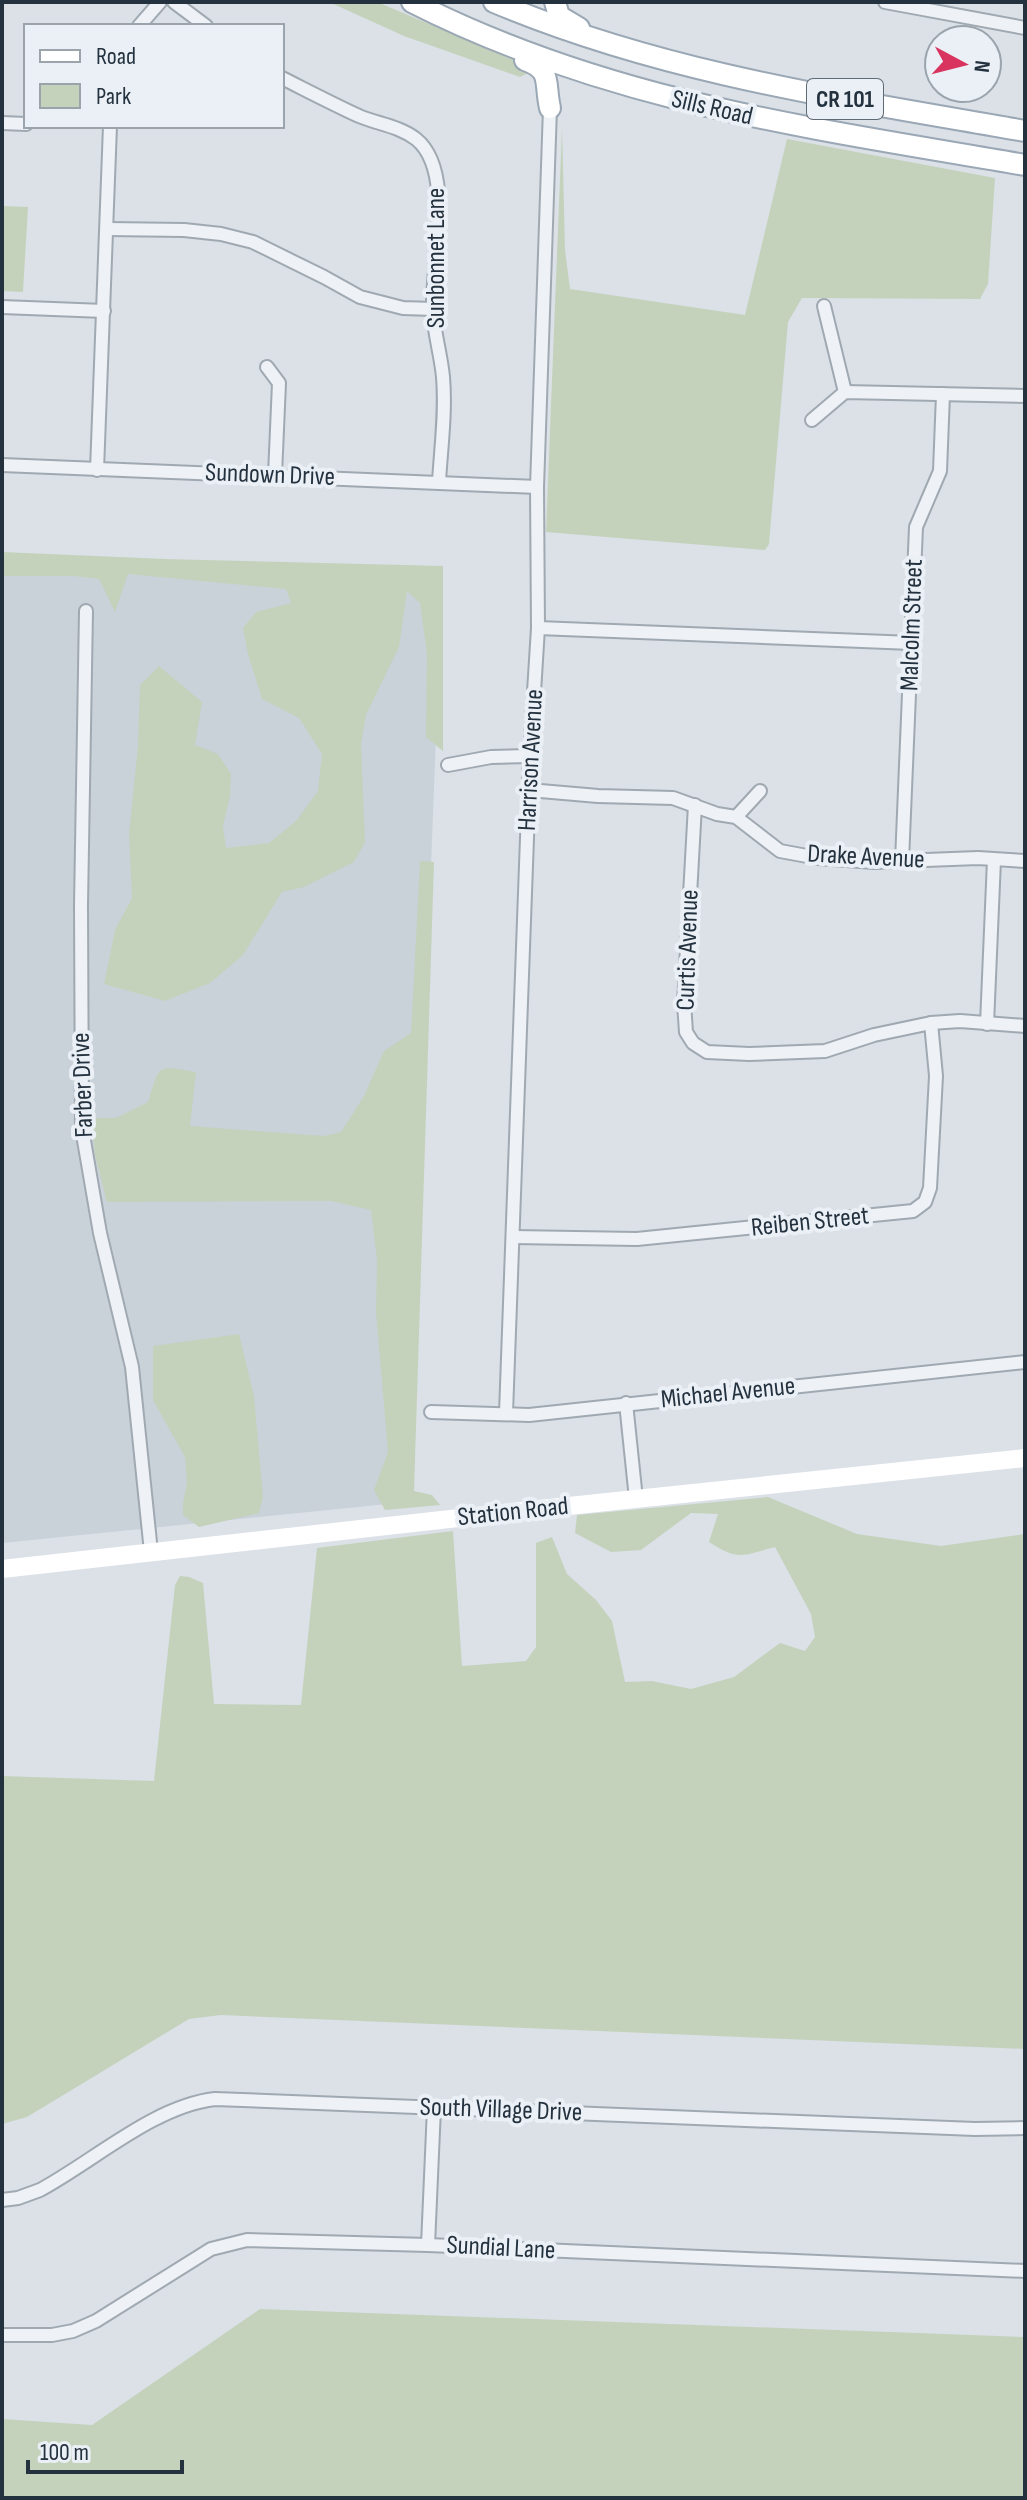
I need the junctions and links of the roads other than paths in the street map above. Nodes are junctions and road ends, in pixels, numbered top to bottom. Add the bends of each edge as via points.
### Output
1 (160, 2) edge
2 (174, 2) edge
3 (494, 2) edge
4 (515, 2) edge
5 (544, 2) edge
6 (555, 2) edge
7 (885, 2) edge
8 (419, 5) edge
9 (141, 24) edge
10 (203, 24) edge
11 (1025, 28) edge
12 (625, 50) junction
13 (284, 79) edge
14 (643, 91) junction
15 (550, 108) junction
16 (2, 123) edge
17 (24, 124) edge
18 (108, 128) edge
19 (1025, 131) edge
20 (1025, 165) edge
21 (107, 229) junction
22 (824, 306) dead end
23 (2, 307) edge
24 (433, 309) junction
25 (104, 311) junction
26 (267, 367) dead end
27 (845, 392) junction
28 (943, 394) junction
29 (1025, 396) edge
30 (812, 420) dead end
31 (2, 465) edge
32 (97, 470) junction
33 (275, 475) junction
34 (439, 482) junction
35 (537, 487) junction
36 (86, 611) dead end
37 (538, 628) junction
38 (912, 643) junction
39 (530, 756) junction
40 (448, 765) dead end
41 (529, 790) junction
42 (760, 791) dead end
43 (695, 805) junction
44 (736, 817) junction
45 (994, 860) junction
46 (902, 861) junction
47 (1025, 861) edge
48 (931, 1023) junction
49 (987, 1024) junction
50 (1025, 1026) edge
51 (513, 1237) junction
52 (1025, 1362) edge
53 (626, 1403) junction
54 (431, 1412) dead end
55 (506, 1413) junction
56 (1025, 1458) edge
57 (636, 1499) junction
58 (151, 1552) junction
59 (2, 1556) edge
60 (40, 1565) junction
61 (2, 1569) edge
62 (434, 2108) junction
63 (1025, 2128) edge
64 (2, 2200) edge
65 (428, 2245) junction
66 (1025, 2271) edge
67 (2, 2335) edge

1 - 9 street
2 - 10 street
3 - 12 main road, Sills Road / CR 101
4 - 5 main road via 536,7
6 - 12 main road via 563,20
7 - 11 street
8 - 14 main road, Sills Road / CR 101 via 532,55
8 - 15 main road via 458,33 541,68
12 - 19 main road, Sills Road / CR 101 via 735,78
13 - 24 street, Sunbonnet Lane via 397,128 430,155 438,199
14 - 15 main road via 567,78 558,83
14 - 20 main road, Sills Road / CR 101 via 751,117
15 - 35 street, Harrison Avenue
16 - 17 street
18 - 21 street
21 - 24 street via 221,234 253,242 360,297
21 - 25 street
22 - 27 street
23 - 25 street
24 - 34 street, Sunbonnet Lane via 444,401
25 - 32 street
26 - 33 street via 279,383
27 - 28 street
27 - 30 street
28 - 29 street
28 - 38 street, Malcolm Street via 940,471 916,527
31 - 32 street, Sundown Drive
32 - 33 street, Sundown Drive
33 - 34 street, Sundown Drive
34 - 35 street, Sundown Drive
35 - 37 street, Harrison Avenue
36 - 58 street, Farber Drive via 82,1129 132,1367
37 - 38 street
37 - 39 street, Harrison Avenue
38 - 46 street, Malcolm Street
39 - 40 street
39 - 41 street, Harrison Avenue
41 - 43 street, Drake Avenue via 673,798
41 - 51 street, Harrison Avenue
42 - 44 street
43 - 44 street, Drake Avenue
43 - 48 street, Curtis Avenue via 684,1003 686,1032 693,1043 707,1052 825,1051
44 - 46 street, Drake Avenue via 780,851
45 - 46 street, Drake Avenue
45 - 47 street, Drake Avenue
45 - 49 street
48 - 49 street, Curtis Avenue
48 - 51 street, Reiben Street via 936,1076 930,1188 925,1202 913,1211 637,1239
49 - 50 street, Curtis Avenue
51 - 55 street, Harrison Avenue
52 - 53 street, Michael Avenue
53 - 55 street, Michael Avenue
53 - 57 street
54 - 55 street, Michael Avenue
56 - 57 main road, Station Road
57 - 58 main road, Station Road
58 - 60 main road, Station Road
59 - 60 main road
60 - 61 main road, Station Road
62 - 63 street, South Village Drive
62 - 64 street, South Village Drive via 199,2101 158,2118 40,2190
62 - 65 street
65 - 66 street, Sundial Lane
65 - 67 street, Sundial Lane via 235,2241 211,2249 73,2331

